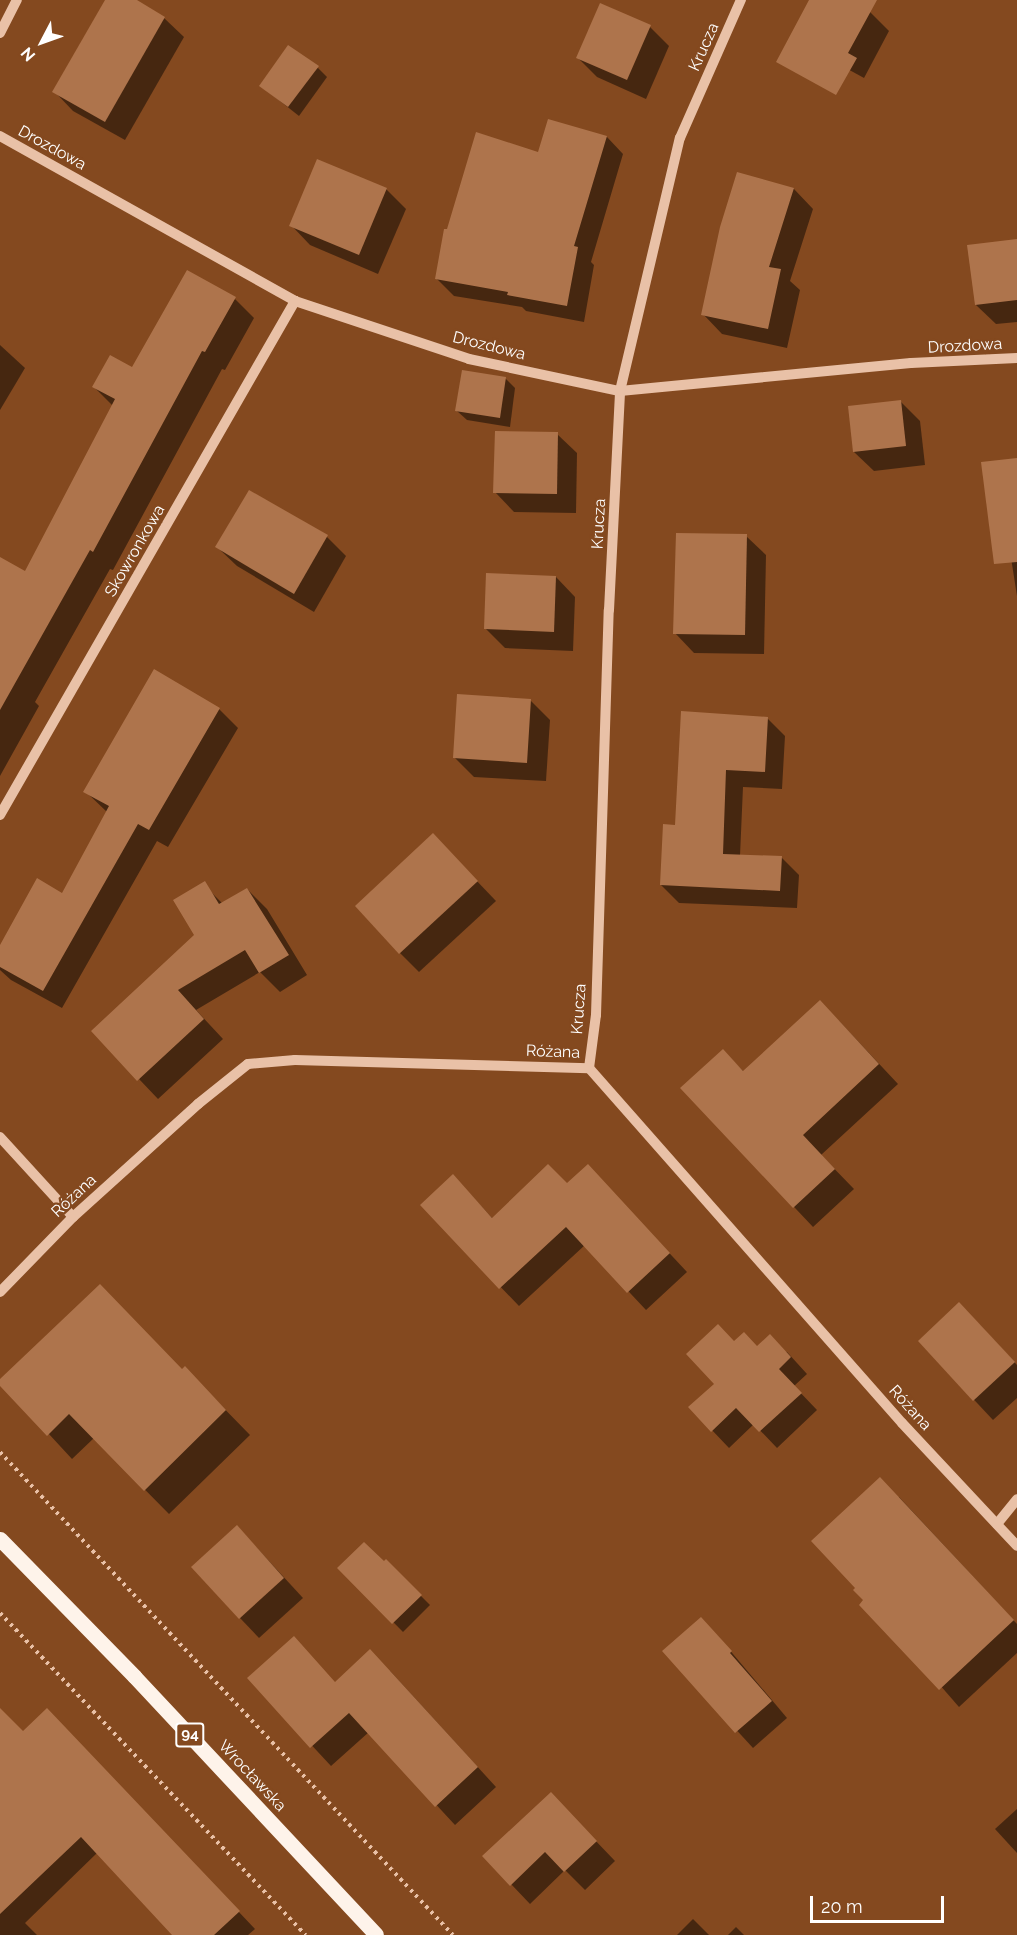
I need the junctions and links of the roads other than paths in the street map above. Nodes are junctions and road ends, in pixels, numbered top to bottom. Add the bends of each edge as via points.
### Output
1 (17, 0) edge
2 (741, 0) edge
3 (0, 33) edge
4 (0, 136) edge
5 (295, 301) junction
6 (1017, 358) edge
7 (621, 391) junction
8 (0, 815) edge
9 (589, 1068) junction
10 (0, 1137) edge
11 (73, 1216) junction
12 (0, 1292) edge
13 (1017, 1499) edge
14 (997, 1524) junction
15 (0, 1539) edge
16 (1017, 1546) edge
17 (376, 1935) edge

1 - 3 street
2 - 7 street, Krucza via 680,138
4 - 5 street, Drozdowa
5 - 7 street, Drozdowa via 470,359
5 - 8 street, Skowronkowa
6 - 7 street, Drozdowa via 911,363
7 - 9 street, Krucza via 609,609 596,1015
9 - 11 street, Różana via 295,1060 248,1064
9 - 14 street, Różana via 894,1414
10 - 11 street
11 - 12 street, Różana
13 - 14 street
14 - 16 street, Różana
15 - 17 main road, Wrocławska / 94

